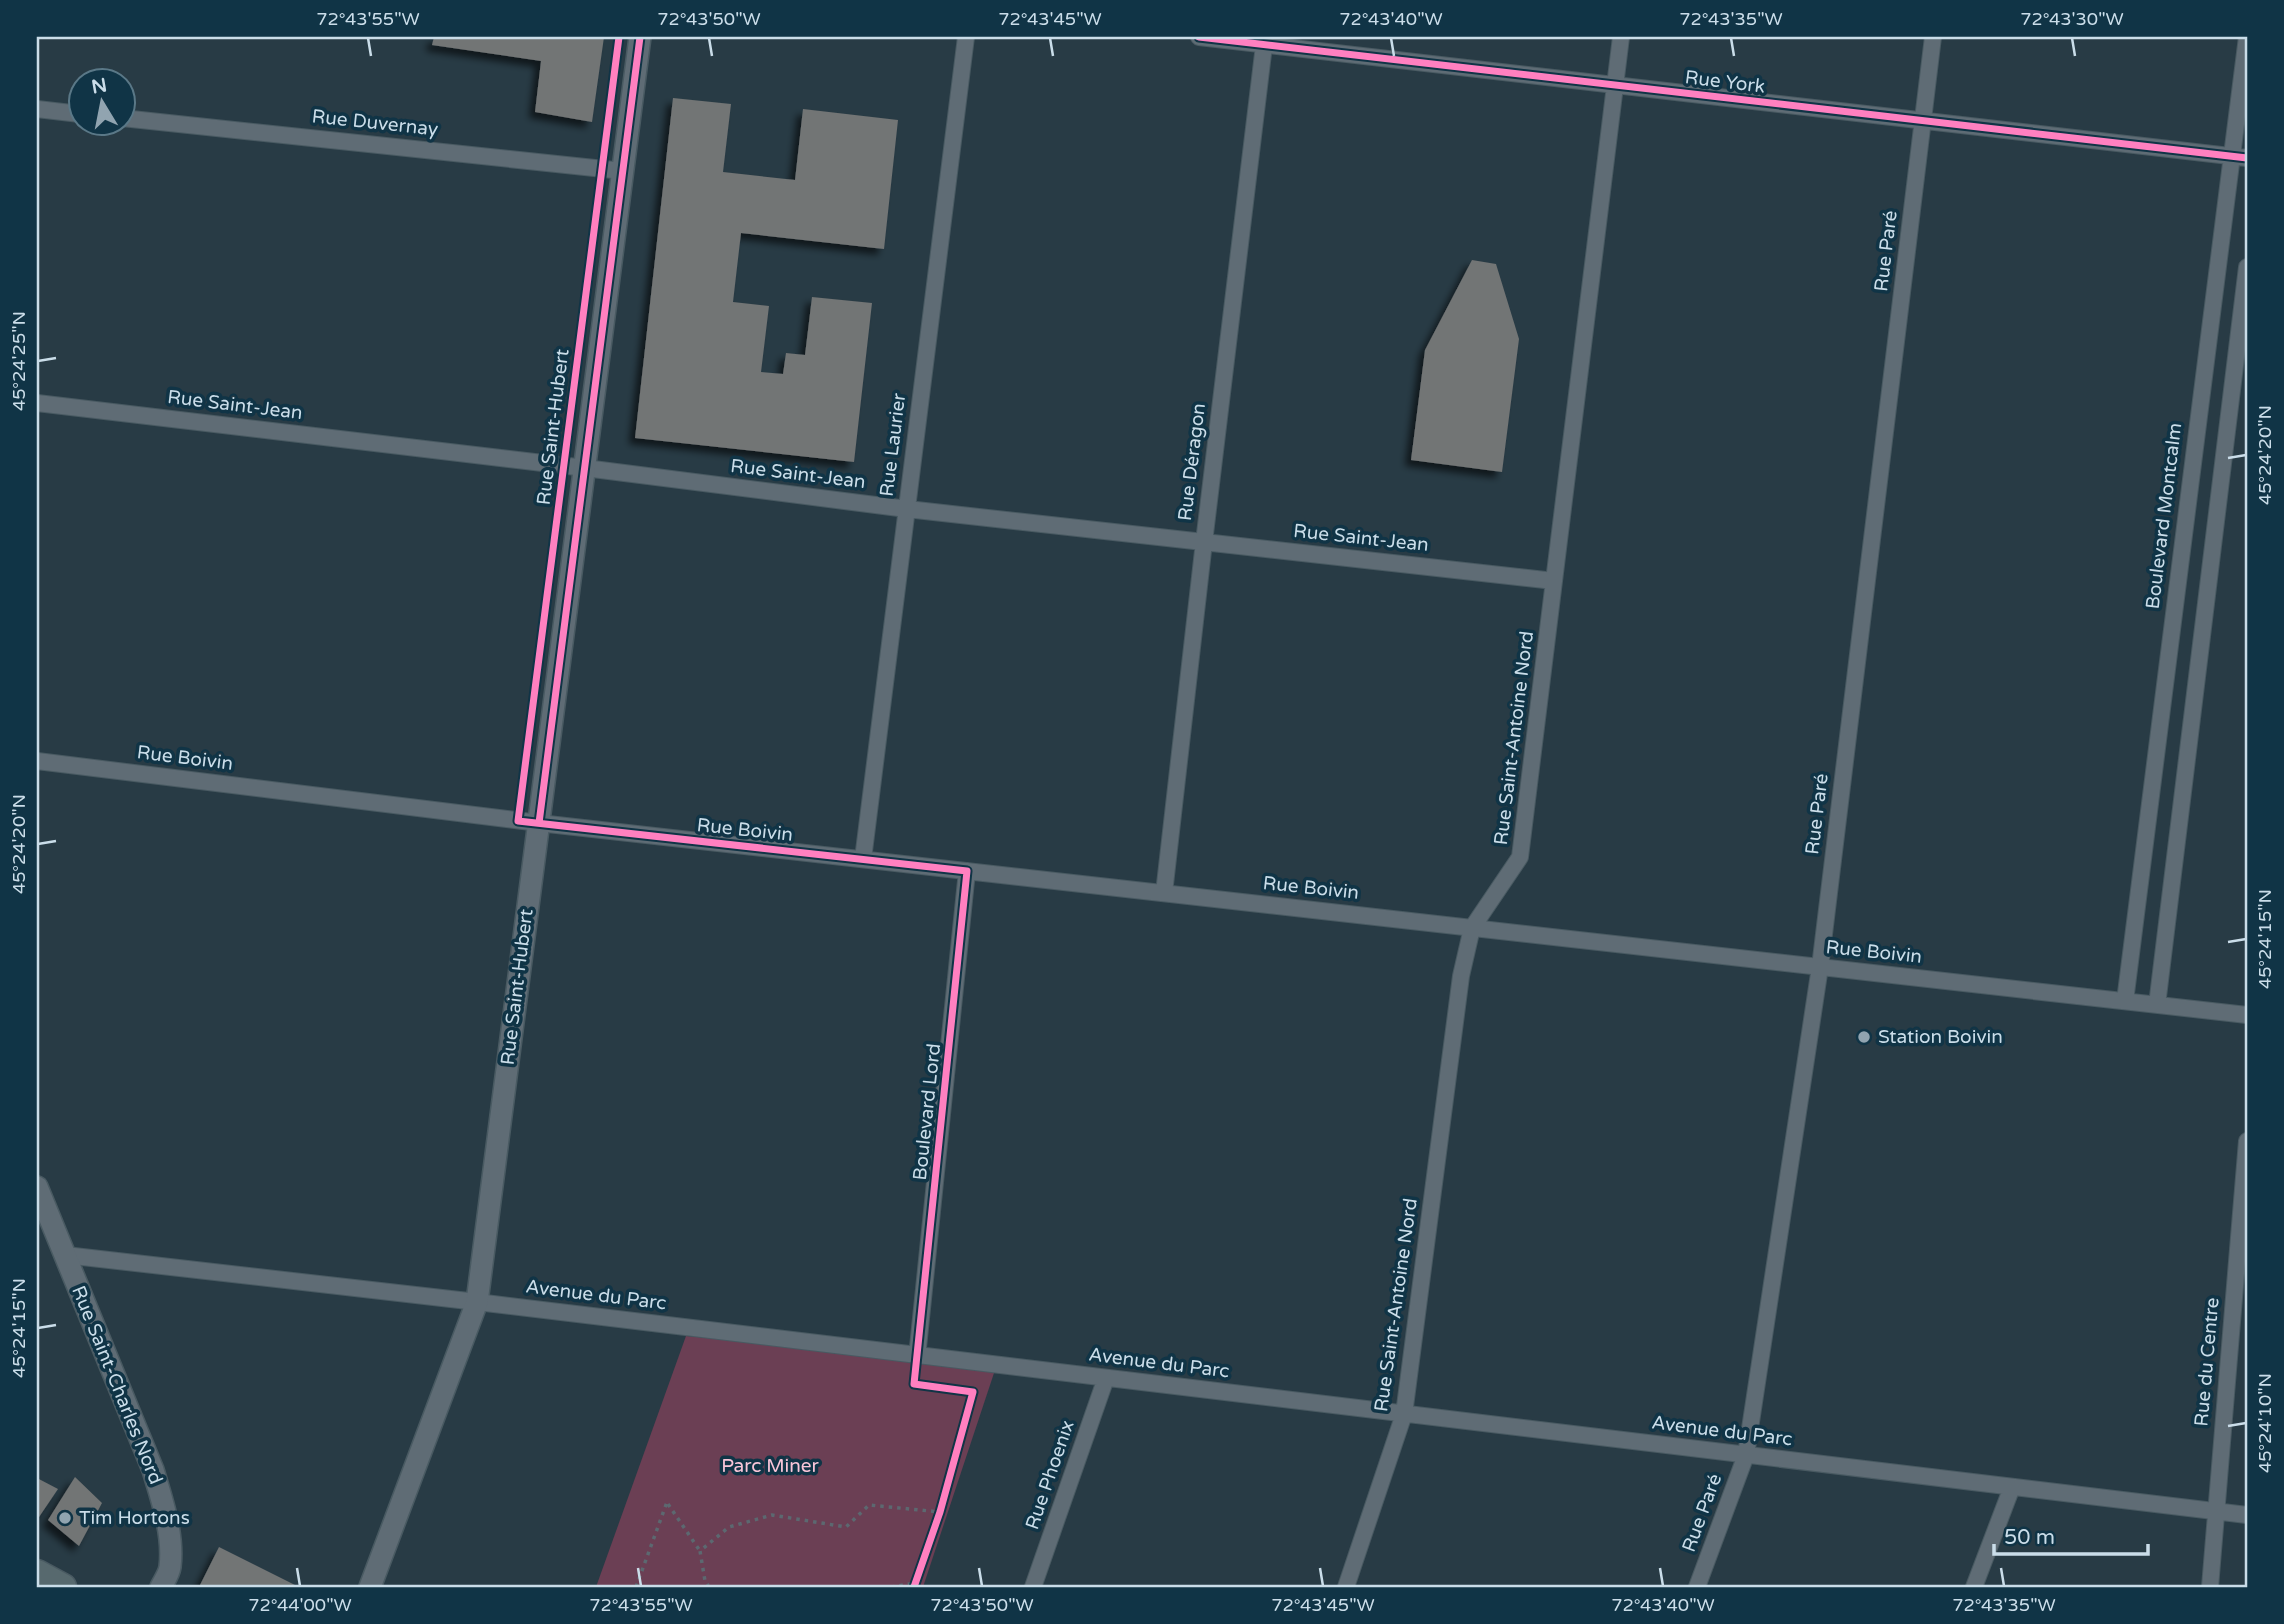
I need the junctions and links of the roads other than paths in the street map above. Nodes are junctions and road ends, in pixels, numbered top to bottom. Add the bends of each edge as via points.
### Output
1 (640, 37) edge
2 (966, 37) edge
3 (1199, 37) edge
4 (1621, 37) edge
5 (1933, 37) edge
6 (2247, 37) edge
7 (1265, 41) edge
8 (1616, 85) junction
9 (37, 109) edge
10 (66, 112) edge
11 (136, 119) edge
12 (1923, 120) junction
13 (2239, 157) edge
14 (623, 171) junction
15 (2247, 267) edge
16 (37, 403) edge
17 (584, 468) junction
18 (906, 509) junction
19 (1204, 542) junction
20 (1554, 581) junction
21 (37, 761) edge
22 (539, 823) junction
23 (863, 859) junction
24 (967, 871) junction
25 (1164, 893) junction
26 (1472, 928) junction
27 (1820, 967) junction
28 (2125, 1001) junction
29 (2157, 1005) junction
30 (2247, 1015) edge
31 (2247, 1140) edge
32 (37, 1187) edge
33 (65, 1255) junction
34 (477, 1302) junction
35 (917, 1357) junction
36 (1106, 1378) junction
37 (1404, 1414) junction
38 (1746, 1455) junction
39 (2012, 1487) junction
40 (2216, 1511) junction
41 (2247, 1515) edge
42 (37, 1573) edge
43 (62, 1587) edge
44 (161, 1587) edge
45 (370, 1587) edge
46 (1033, 1587) edge
47 (1346, 1587) edge
48 (1697, 1587) edge
49 (1974, 1587) edge
50 (2210, 1587) edge

1 - 14 street, Rue Saint-Hubert
2 - 18 street, Rue Laurier
3 - 7 street, Rue York
4 - 8 street, Rue Saint-Antoine Nord
5 - 12 street, Rue Paré
6 - 13 street, Boulevard Montcalm
7 - 8 street, Rue York
7 - 19 street, Rue Déragon
8 - 12 street, Rue York
8 - 20 street, Rue Saint-Antoine Nord
9 - 10 street
11 - 14 street, Rue Duvernay
12 - 13 street, Rue York
12 - 27 street, Rue Paré
13 - 28 street, Boulevard Montcalm
14 - 17 street, Rue Saint-Hubert
15 - 29 street
16 - 17 street, Rue Saint-Jean
17 - 18 street, Rue Saint-Jean
17 - 22 street, Rue Saint-Hubert
18 - 19 street, Rue Saint-Jean
18 - 23 street, Rue Laurier
19 - 20 street, Rue Saint-Jean
19 - 25 street, Rue Déragon
20 - 26 street, Rue Saint-Antoine Nord via 1520,857
21 - 22 street, Rue Boivin
22 - 23 street, Rue Boivin
22 - 34 street, Rue Saint-Hubert
23 - 24 street, Rue Boivin
24 - 25 street, Rue Boivin
24 - 35 street, Boulevard Lord
25 - 26 street, Rue Boivin
26 - 27 street, Rue Boivin
26 - 37 street, Rue Saint-Antoine Nord via 1461,976
27 - 28 street, Rue Boivin
27 - 38 street, Rue Paré
28 - 29 street, Rue Boivin
29 - 30 street, Rue Boivin
31 - 40 street, Rue du Centre
32 - 33 street, Rue Saint-Charles Nord
33 - 34 street, Avenue du Parc
33 - 44 street, Rue Saint-Charles Nord via 153,1470 170,1546 170,1569
34 - 35 street, Avenue du Parc
34 - 45 street, Rue Saint-Hubert
35 - 36 street, Avenue du Parc
36 - 37 street, Avenue du Parc
36 - 46 street, Rue Phoenix
37 - 38 street, Avenue du Parc
37 - 47 street, Rue Saint-Antoine Nord
38 - 39 street, Avenue du Parc
38 - 48 street, Rue Paré
39 - 40 street, Avenue du Parc
39 - 49 street
40 - 41 street, Avenue du Parc
40 - 50 street, Rue du Centre
42 - 43 main road

